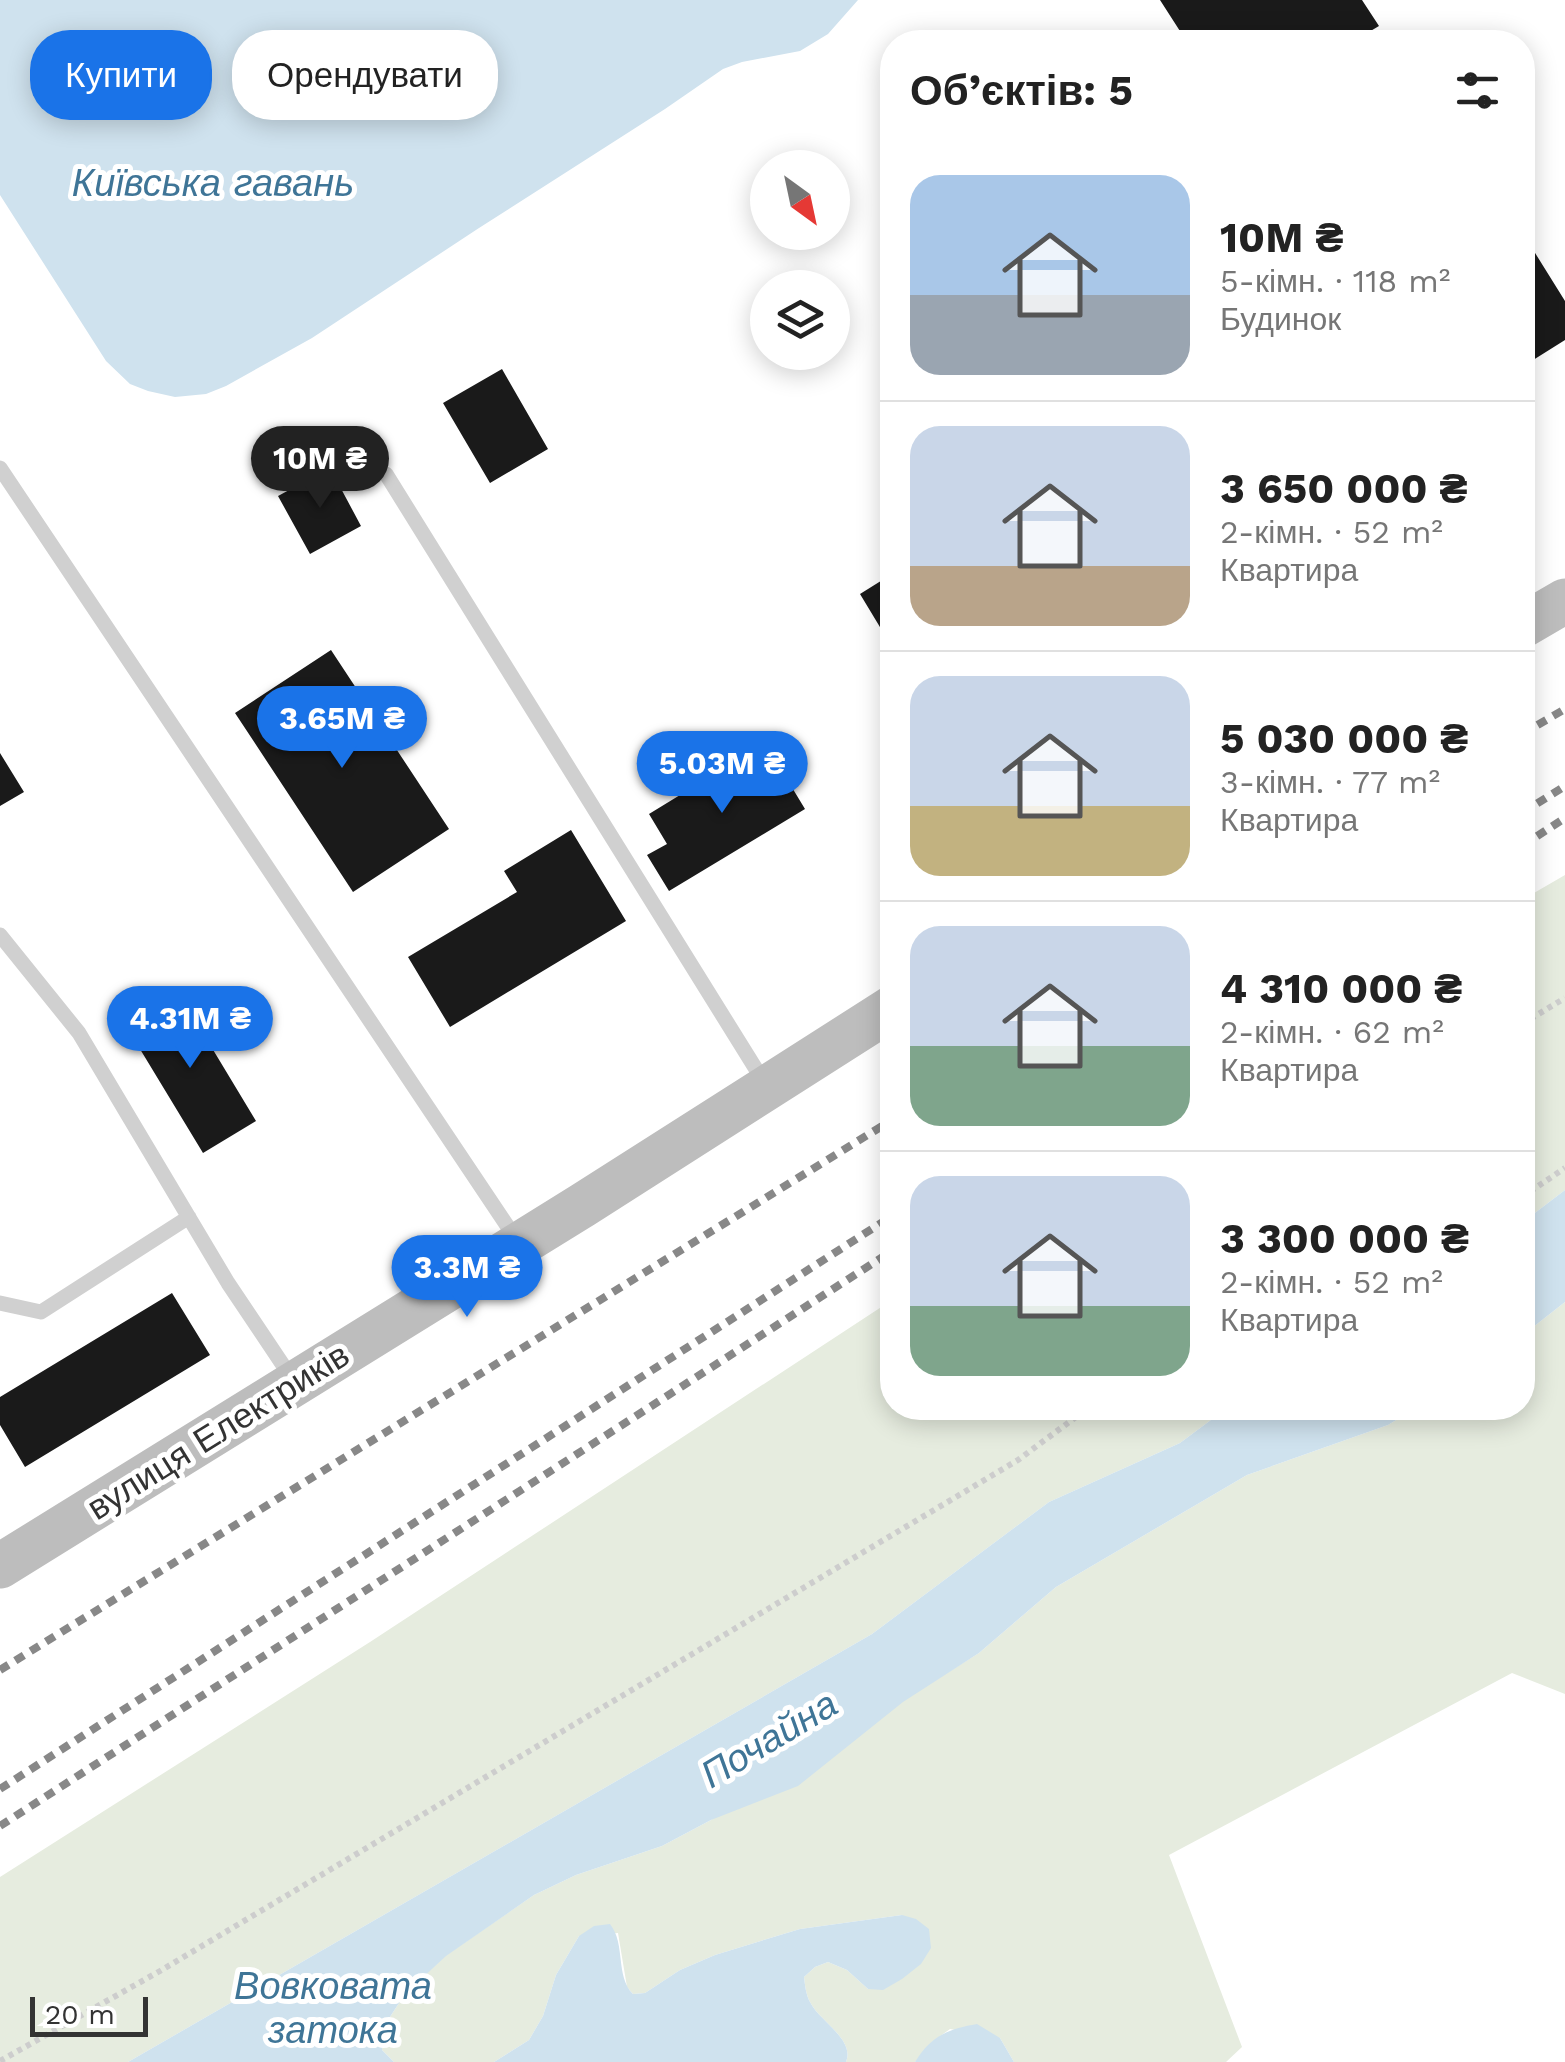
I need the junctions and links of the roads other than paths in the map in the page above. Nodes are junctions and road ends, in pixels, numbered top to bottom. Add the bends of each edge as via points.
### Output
1 (0, 468) edge
2 (386, 474) dead end
3 (1565, 601) edge
4 (1535, 618) edge
5 (3, 944) edge
6 (880, 1016) edge
7 (767, 1088) junction
8 (189, 1218) junction
9 (519, 1244) junction
10 (0, 1304) edge
11 (296, 1383) junction
12 (0, 1566) edge

1 - 9 lane
2 - 7 lane
3 - 4 street
5 - 8 lane via 78,1033
6 - 7 street, вулиця Електриків
7 - 9 street, вулиця Електриків
8 - 10 lane via 40,1312
8 - 11 lane
9 - 11 street, вулиця Електриків
11 - 12 street, вулиця Електриків

